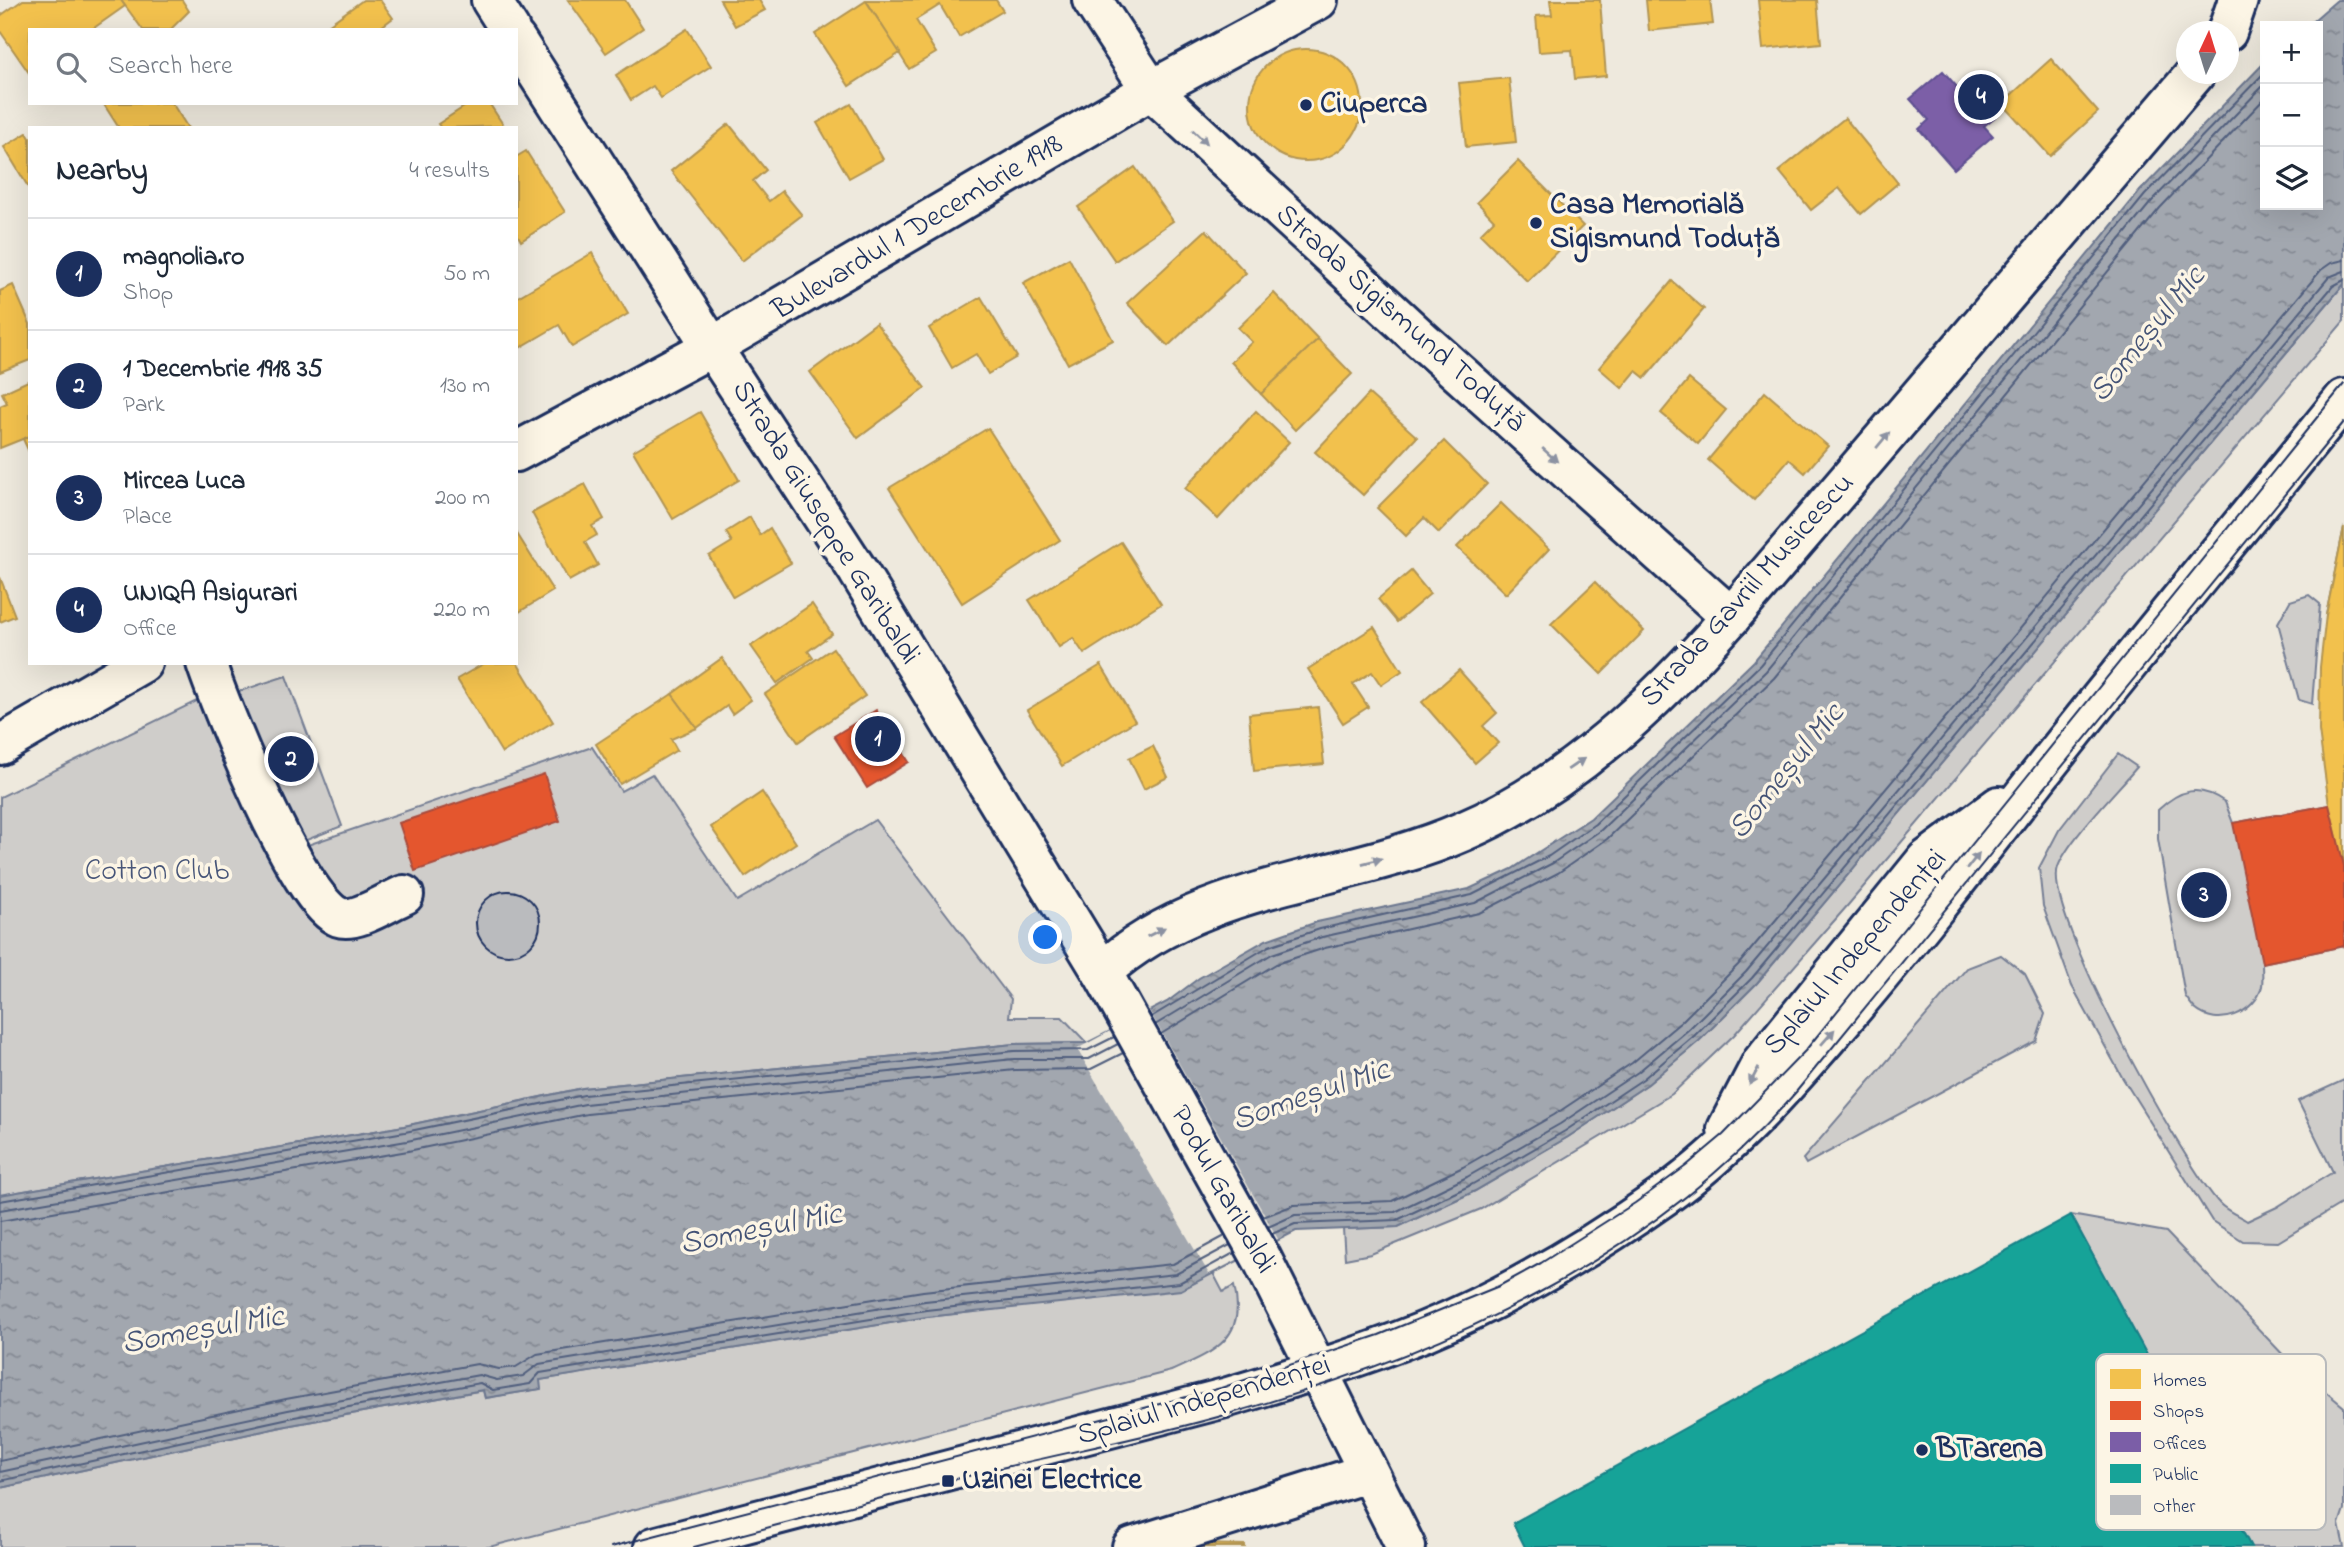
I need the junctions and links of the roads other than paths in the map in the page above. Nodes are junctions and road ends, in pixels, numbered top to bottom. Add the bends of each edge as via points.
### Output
1 (491, 0) edge
2 (1092, 0) edge
3 (1318, 0) edge
4 (2238, 0) edge
5 (2231, 21) edge
6 (509, 28) edge
7 (518, 43) edge
8 (2186, 84) edge
9 (1151, 90) junction
10 (712, 347) junction
11 (2344, 399) edge
12 (518, 451) edge
13 (1731, 617) junction
14 (139, 665) edge
15 (207, 665) edge
16 (0, 745) edge
17 (404, 895) dead end
18 (1102, 972) junction
19 (1124, 1011) joint
20 (1317, 1370) junction
21 (1367, 1474) junction
22 (654, 1547) edge
23 (1132, 1547) edge
24 (1406, 1547) edge

1 - 6 main road
2 - 9 main road, Strada Sigismund Toduță
3 - 9 main road, Bulevardul 1 Decembrie 1918
4 - 5 main road
7 - 10 main road, Strada Giuseppe Garibaldi
13 -> 8 main road, Strada Gavriil Musicescu
9 - 10 main road, Bulevardul 1 Decembrie 1918
9 -> 13 main road, Strada Sigismund Toduță
10 - 12 main road, Bulevardul 1 Decembrie 1918
10 - 18 main road, Strada Giuseppe Garibaldi via 858,571
11 - 20 main road, Splaiul Independenței via 2035,780 1926,860 1762,1062 1713,1156 1622,1224 1507,1293 1425,1331
18 -> 13 main road, Strada Gavriil Musicescu via 1155,931 1215,907 1412,850 1506,812 1592,753 1673,683
14 - 16 main road
15 - 17 main road via 288,853 315,898 327,911 351,918
18 - 19 main road, Strada Giuseppe Garibaldi
19 - 20 main road, Podul Garibaldi via 1262,1259
20 - 21 main road, Podul Garibaldi
20 - 22 main road, Splaiul Independenței via 1200,1405
21 - 23 main road
21 - 24 main road, Podul Garibaldi

